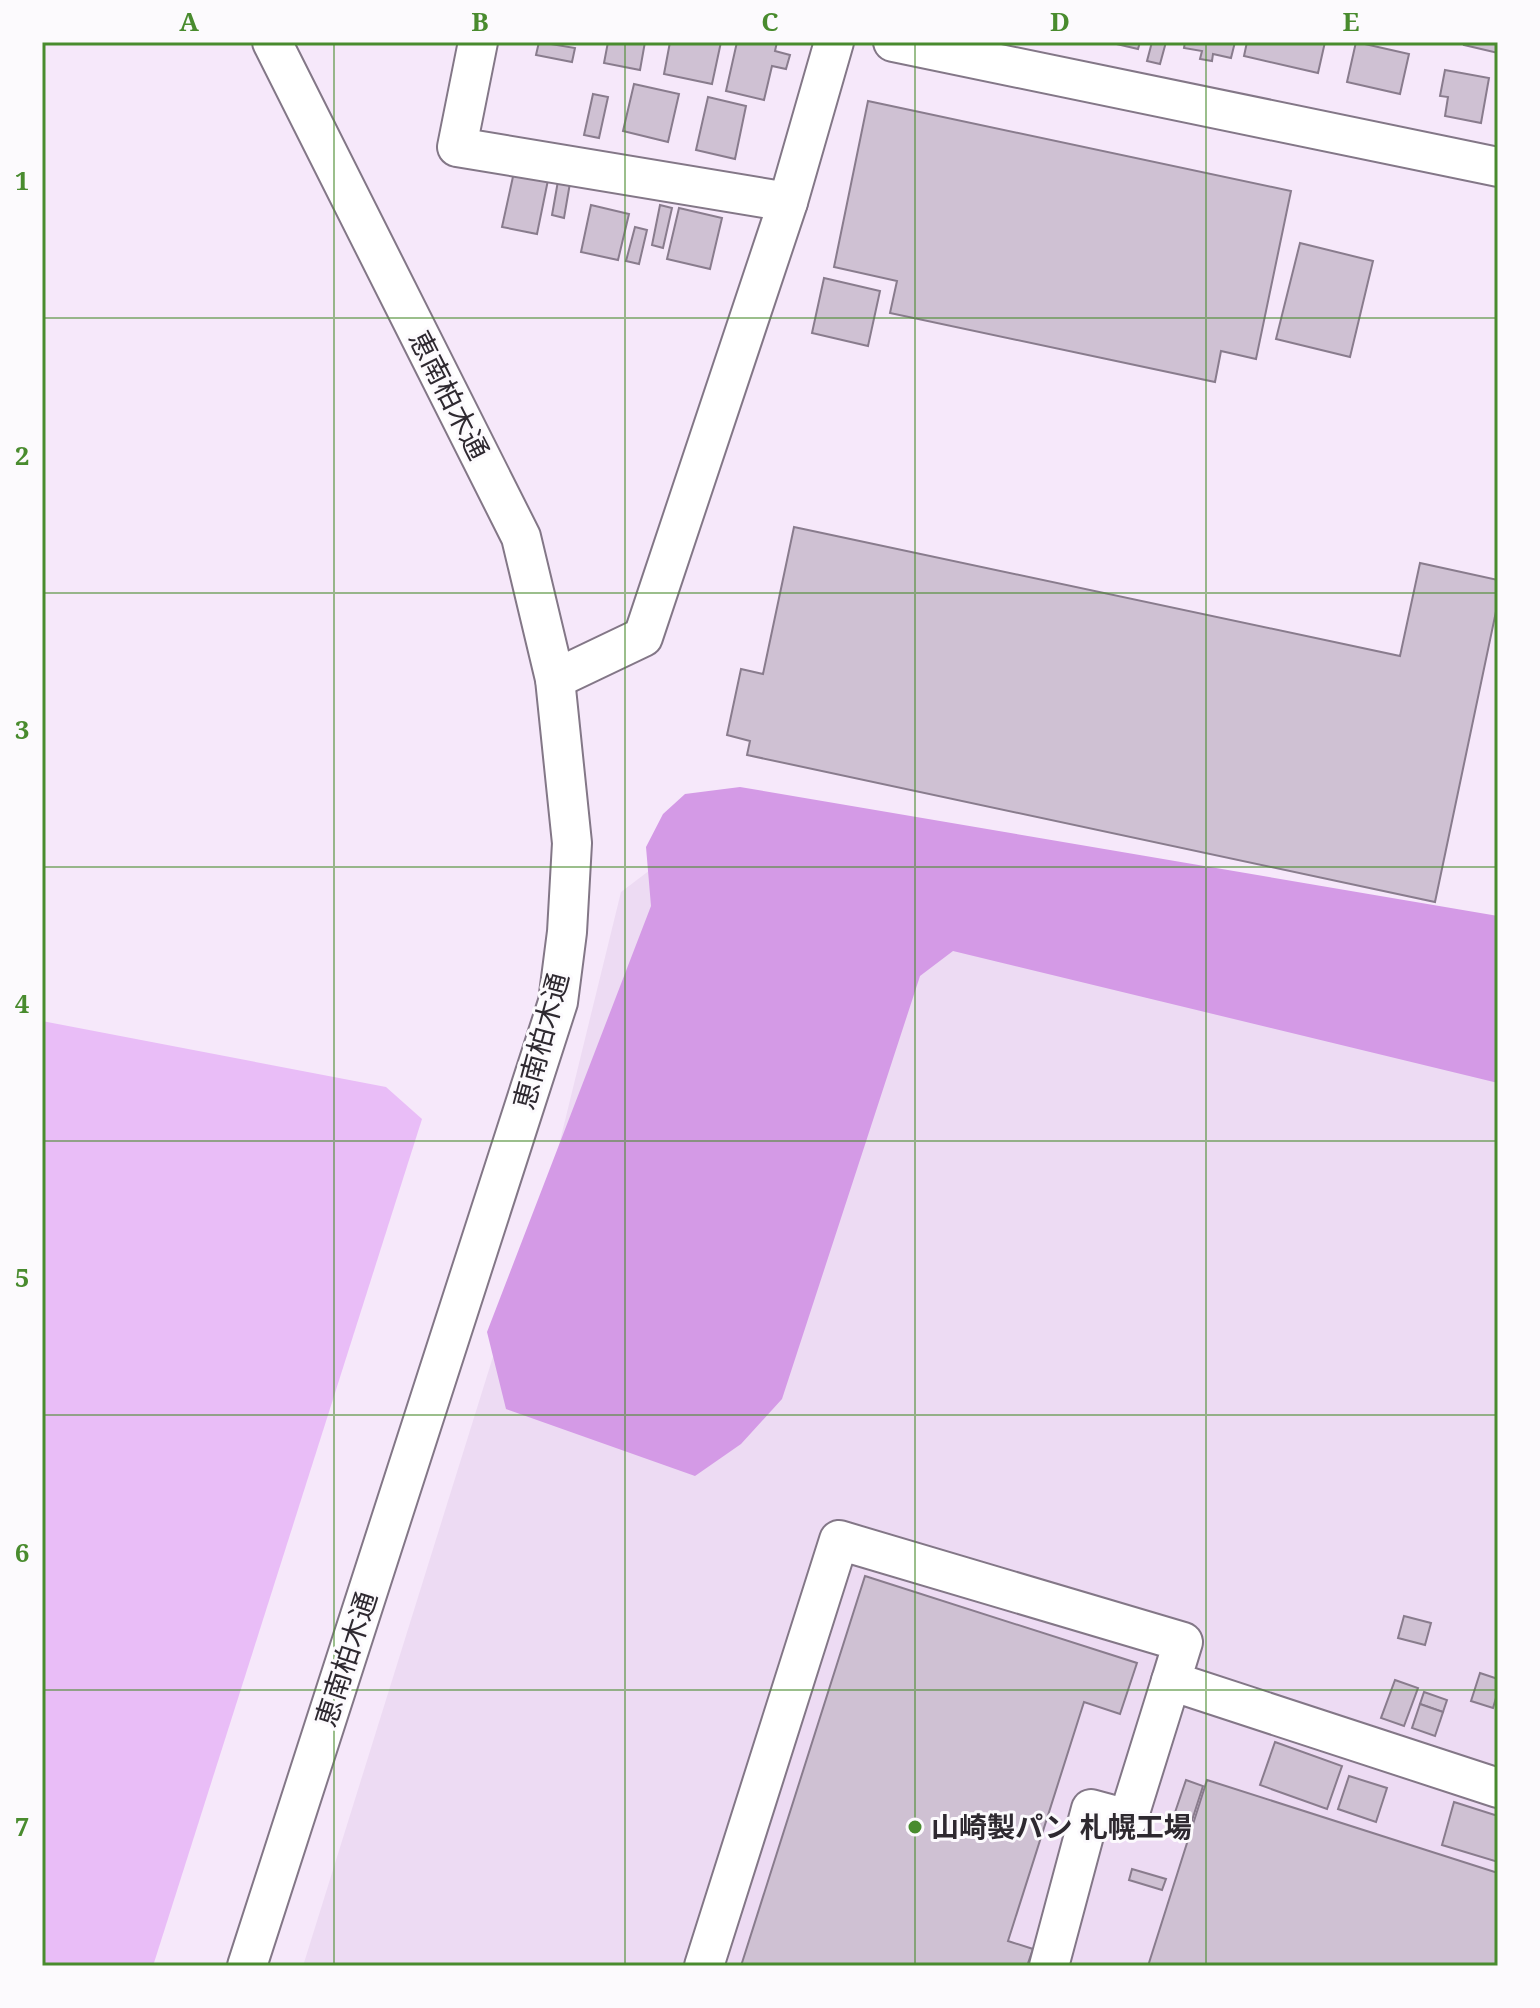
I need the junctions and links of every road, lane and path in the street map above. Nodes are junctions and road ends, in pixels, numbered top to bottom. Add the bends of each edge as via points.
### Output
1 (272, 42) edge
2 (478, 42) edge
3 (834, 42) edge
4 (893, 42) edge
5 (1498, 167) edge
6 (788, 202) junction
7 (555, 679) junction
8 (1171, 1681) junction
9 (1498, 1788) edge
10 (247, 1966) edge
11 (704, 1966) edge
12 (1049, 1966) edge

1 - 7 street, 恵南柏木通 via 521,537
2 - 6 street via 457,147
3 - 6 street
4 - 5 street
6 - 7 street via 643,637
7 - 10 street, 恵南柏木通 via 572,843 558,1002
8 - 9 street
8 - 11 street via 1183,1642 839,1540
8 - 12 street via 1128,1819 1091,1809

